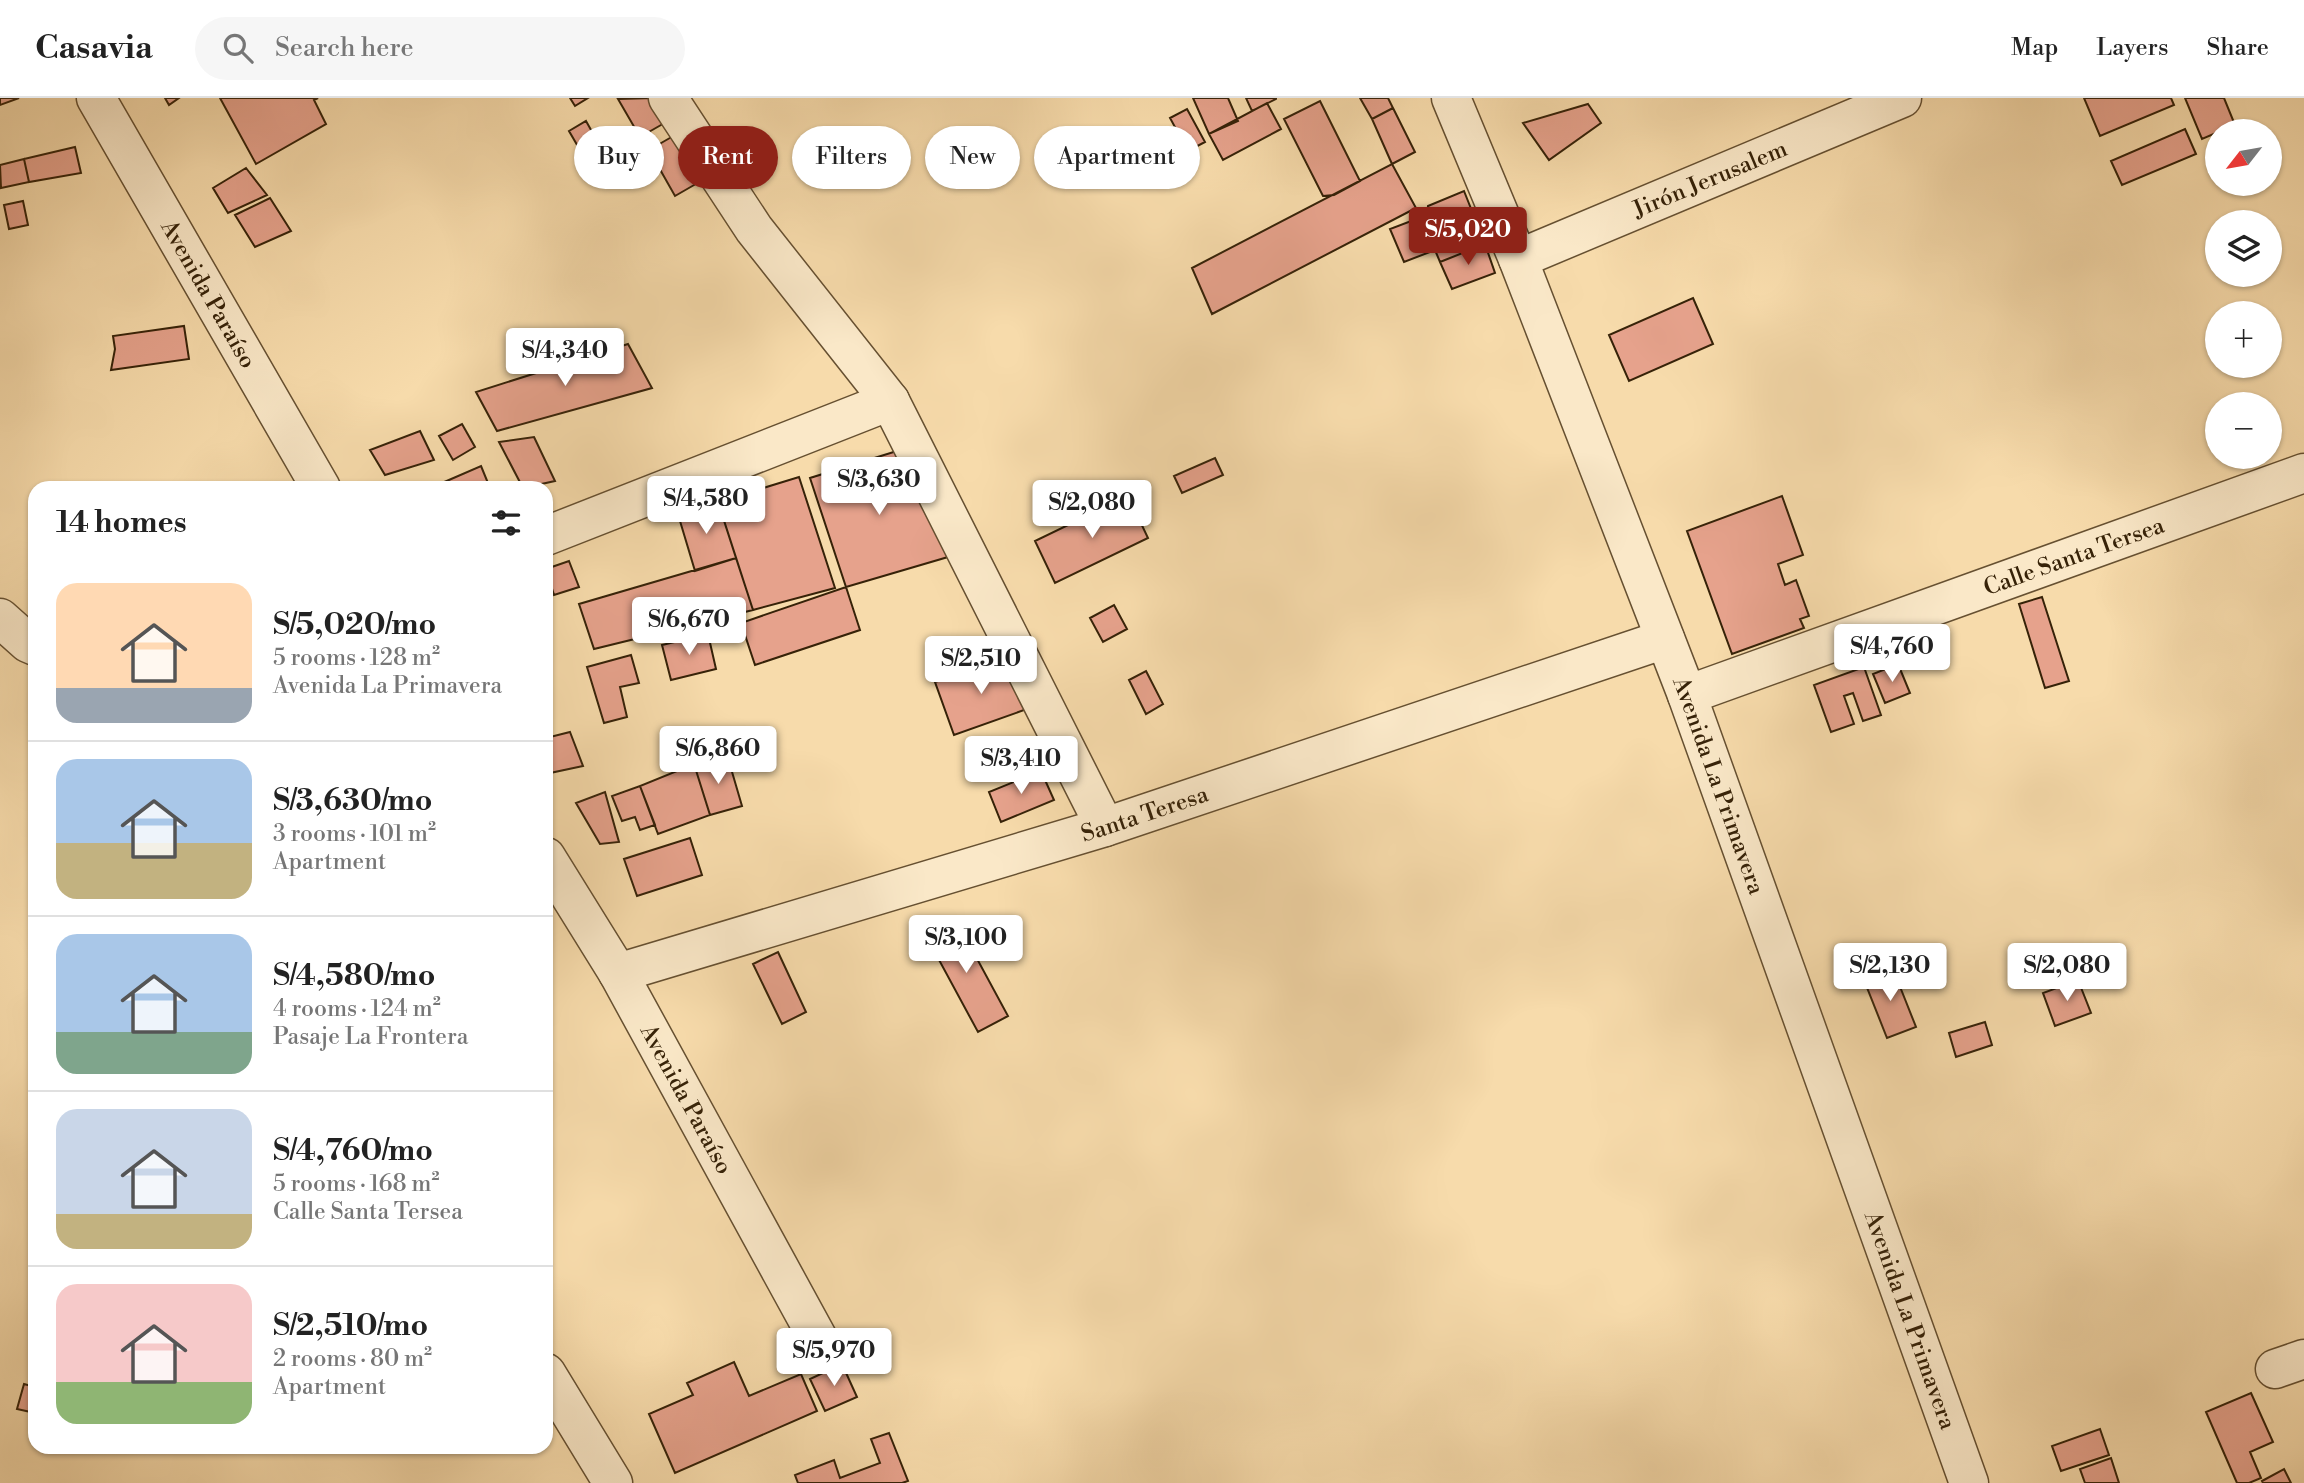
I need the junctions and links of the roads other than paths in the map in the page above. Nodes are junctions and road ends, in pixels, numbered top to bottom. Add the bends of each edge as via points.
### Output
1 (96, 98) edge
2 (668, 98) edge
3 (1451, 98) edge
4 (1902, 98) edge
5 (1518, 259) junction
6 (890, 401) junction
7 (2304, 473) edge
8 (317, 481) edge
9 (553, 534) edge
10 (0, 618) edge
11 (1665, 639) junction
12 (28, 643) edge
13 (1687, 695) junction
14 (1105, 827) junction
15 (553, 868) edge
16 (618, 973) junction
17 (821, 1346) dead end
18 (553, 1384) edge
19 (613, 1483) edge
20 (1969, 1483) edge

1 - 8 street, Avenida Paraíso
2 - 6 street via 754,229
3 - 5 street, Avenida La Primavera
4 - 5 street, Jirón Jerusalem
5 - 11 street, Avenida La Primavera
6 - 9 street
6 - 14 street
7 - 13 street, Calle Santa Tersea
10 - 12 street
11 - 13 street, Avenida La Primavera
11 - 14 street, Santa Teresa
13 - 20 street, Avenida La Primavera
14 - 16 street, Santa Teresa
15 - 16 street, Avenida Paraíso
16 - 17 street, Avenida Paraíso
18 - 19 street

